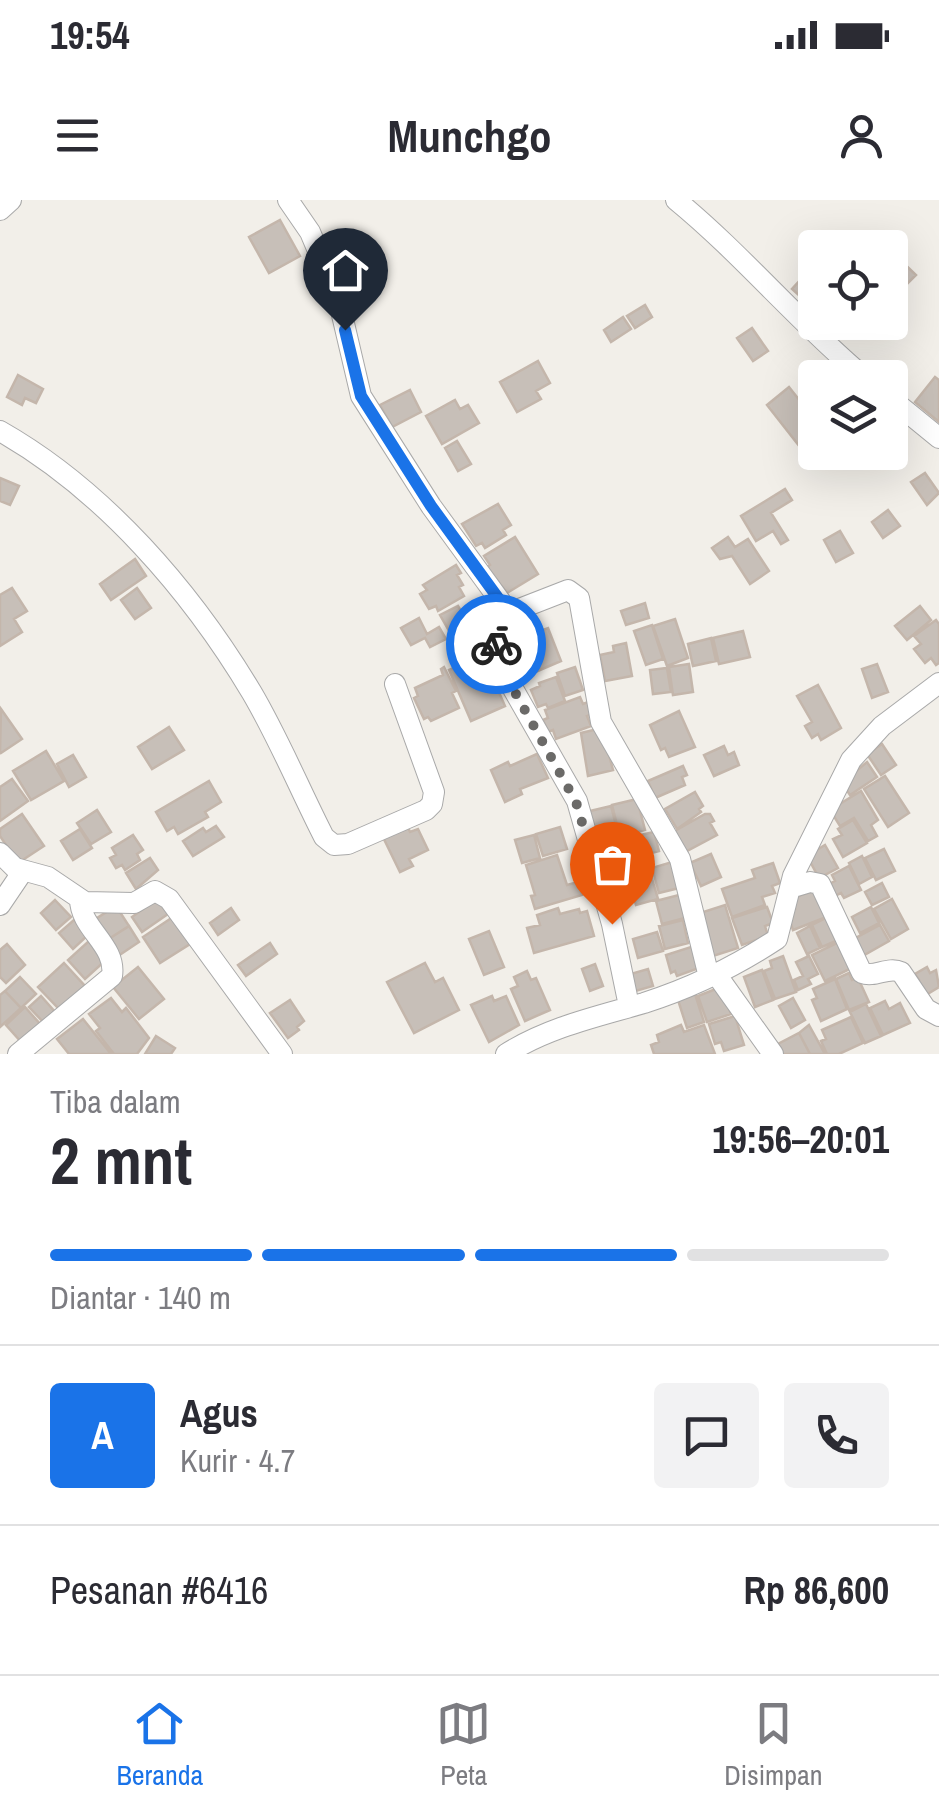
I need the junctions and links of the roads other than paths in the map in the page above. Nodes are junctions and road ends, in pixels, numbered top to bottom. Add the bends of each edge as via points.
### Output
1 (11, 200) edge
2 (288, 200) edge
3 (676, 200) edge
4 (0, 210) edge
5 (843, 360) edge
6 (908, 413) edge
7 (0, 432) edge
8 (939, 438) edge
9 (509, 613) junction
10 (939, 683) edge
11 (395, 684) dead end
12 (0, 853) edge
13 (23, 870) junction
14 (790, 888) junction
15 (80, 899) junction
16 (0, 905) edge
17 (712, 976) junction
18 (629, 1006) junction
19 (939, 1016) edge
20 (537, 1034) junction
21 (18, 1054) edge
22 (282, 1054) edge
23 (506, 1054) edge
24 (550, 1054) edge
25 (773, 1054) edge

1 - 4 street
2 - 9 street via 310,232 338,298 361,396
3 - 5 street
6 - 8 street
7 - 11 street via 69,475 182,588 252,694 334,845 432,804 434,792
9 - 17 street via 568,590 579,598 601,722 680,859
9 - 18 street via 496,649 576,802
10 - 14 street via 882,726 851,760
12 - 13 street
13 - 15 street via 48,877
13 - 16 street
14 - 17 street via 777,939
14 - 19 street via 820,884 862,973 902,972 926,1009
15 - 21 street via 82,916 112,958 112,976
15 - 22 street via 134,904 156,891 169,899
17 - 18 street
17 - 25 street
18 - 20 street
20 - 23 street
20 - 24 street

